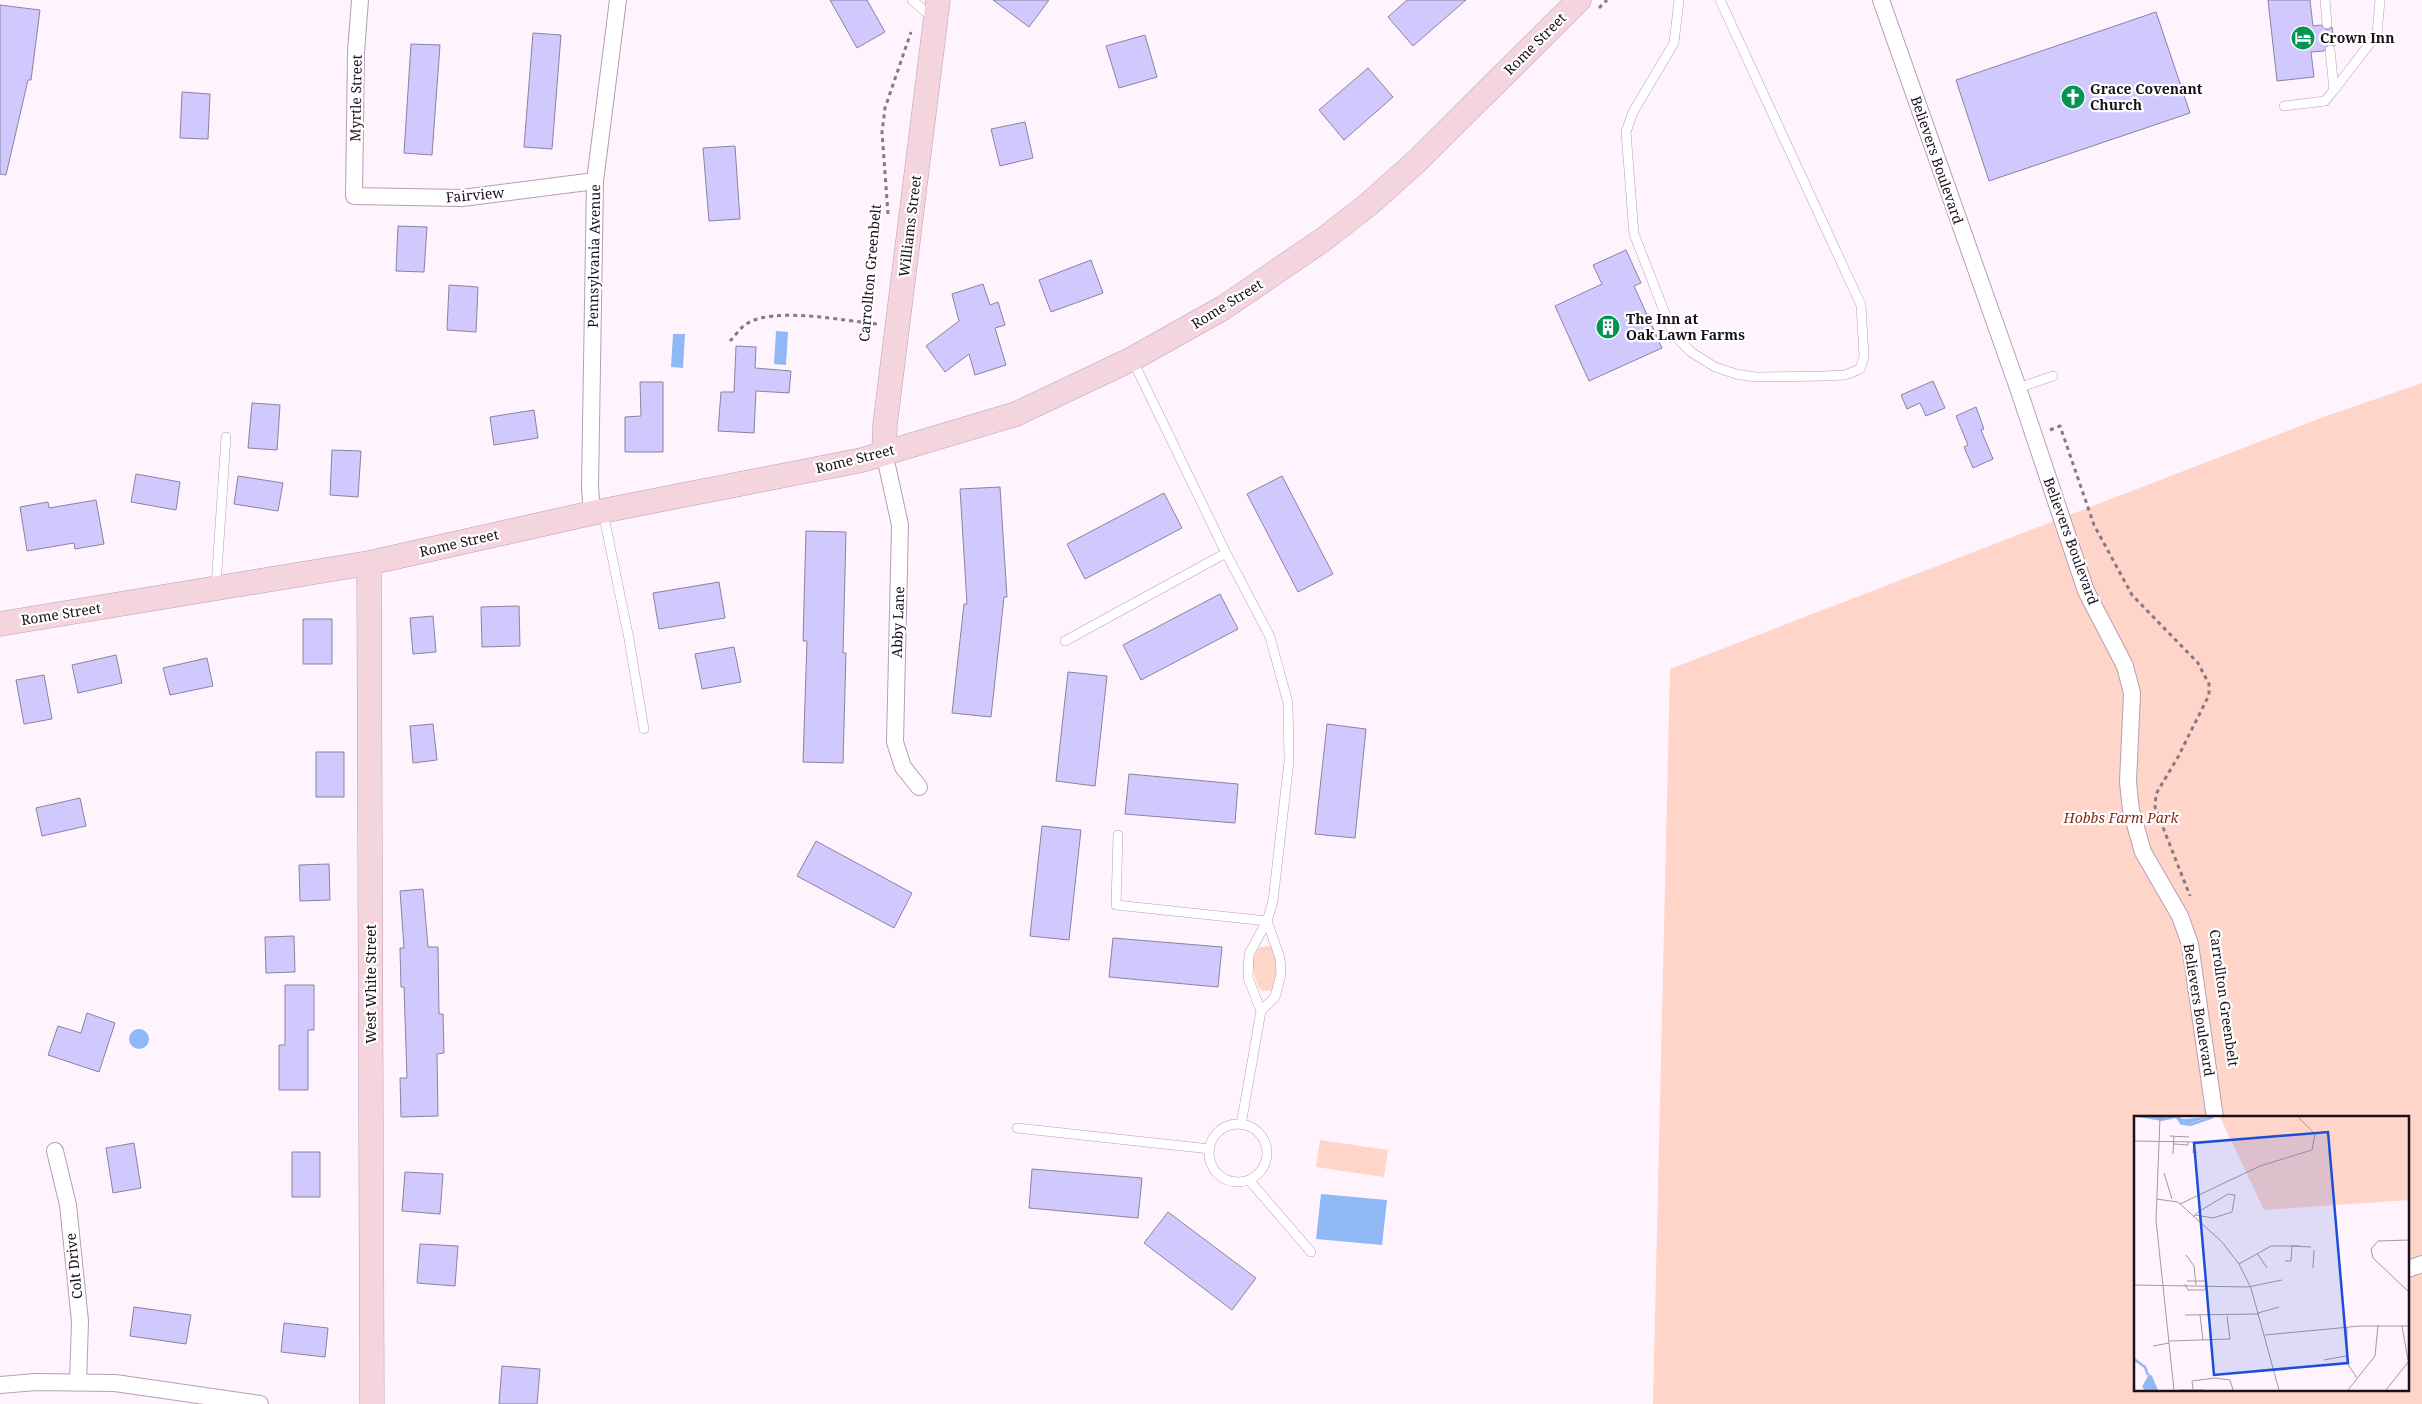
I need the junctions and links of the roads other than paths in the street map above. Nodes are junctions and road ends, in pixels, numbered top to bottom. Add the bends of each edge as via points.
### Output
1 (360, 0) edge
2 (618, 0) edge
3 (912, 0) edge
4 (1579, 0) edge
5 (1679, 0) edge
6 (1720, 0) edge
7 (1881, 0) edge
8 (2325, 0) edge
9 (2380, 0) edge
10 (936, 10) edge
11 (2327, 24) dead end
12 (2330, 50) dead end
13 (2334, 90) junction
14 (2284, 106) dead end
15 (595, 181) junction
16 (354, 196) joint
17 (1132, 359) junction
18 (2052, 376) dead end
19 (2018, 388) junction
20 (226, 437) dead end
21 (884, 452) junction
22 (597, 512) junction
23 (1226, 553) junction
24 (370, 563) junction
25 (216, 588) junction
26 (0, 624) edge
27 (1065, 641) dead end
28 (644, 730) dead end
29 (919, 787) dead end
30 (1118, 835) dead end
31 (1267, 921) junction
32 (1261, 1011) junction
33 (2215, 1116) edge
34 (1242, 1125) junction
35 (1017, 1128) dead end
36 (1210, 1149) junction
37 (55, 1151) dead end
38 (1249, 1180) junction
39 (1310, 1252) dead end
40 (2422, 1264) edge
41 (2410, 1268) edge
42 (78, 1383) junction
43 (0, 1385) edge
44 (260, 1404) edge
45 (372, 1404) edge

1 - 16 street, Myrtle Street
2 - 15 street, Pennsylvania Avenue
3 - 10 lane
4 - 17 street, Rome Street via 1369,204 1231,303
5 - 6 lane via 1674,42 1626,132 1634,234 1673,334 1691,352 1715,367 1736,374 1755,377 1845,375 1860,369 1864,357 1861,305
7 - 19 street, Believers Boulevard
8 - 11 lane
9 - 13 lane via 2377,34
10 - 21 street, Williams Street
12 - 13 lane
13 - 14 lane via 2325,101
15 - 16 street, Fairview via 462,198
15 - 22 street, Pennsylvania Avenue via 590,487
17 - 21 street, Rome Street via 1016,414
17 - 23 lane
18 - 19 lane
19 - 33 street, Believers Boulevard via 2086,591 2125,666 2132,693 2128,782 2131,810 2143,852 2180,916 2190,944
20 - 25 lane
21 - 22 street, Rome Street via 862,460
21 - 29 street, Abby Lane via 900,526 896,742 903,767
22 - 24 street, Rome Street
22 - 28 lane via 629,639
23 - 27 lane
23 - 31 lane via 1270,637 1288,703 1289,761 1273,901
24 - 25 street, Rome Street
24 - 45 street, West White Street
25 - 26 street, Rome Street
30 - 31 lane via 1116,905
31 - 32 lane via 1249,954 1248,978
31 - 32 lane via 1280,958 1281,974 1275,997
32 - 34 lane
34 - 36 lane via 1230,1124 1222,1128 1211,1141
34 - 38 lane via 1257,1131 1267,1148 1263,1167
35 - 36 lane
36 - 38 lane via 1209,1159 1219,1176 1238,1182
37 - 42 street, Colt Drive via 68,1204 80,1322
38 - 39 lane
40 - 41 street
42 - 43 street
42 - 44 street via 115,1383

